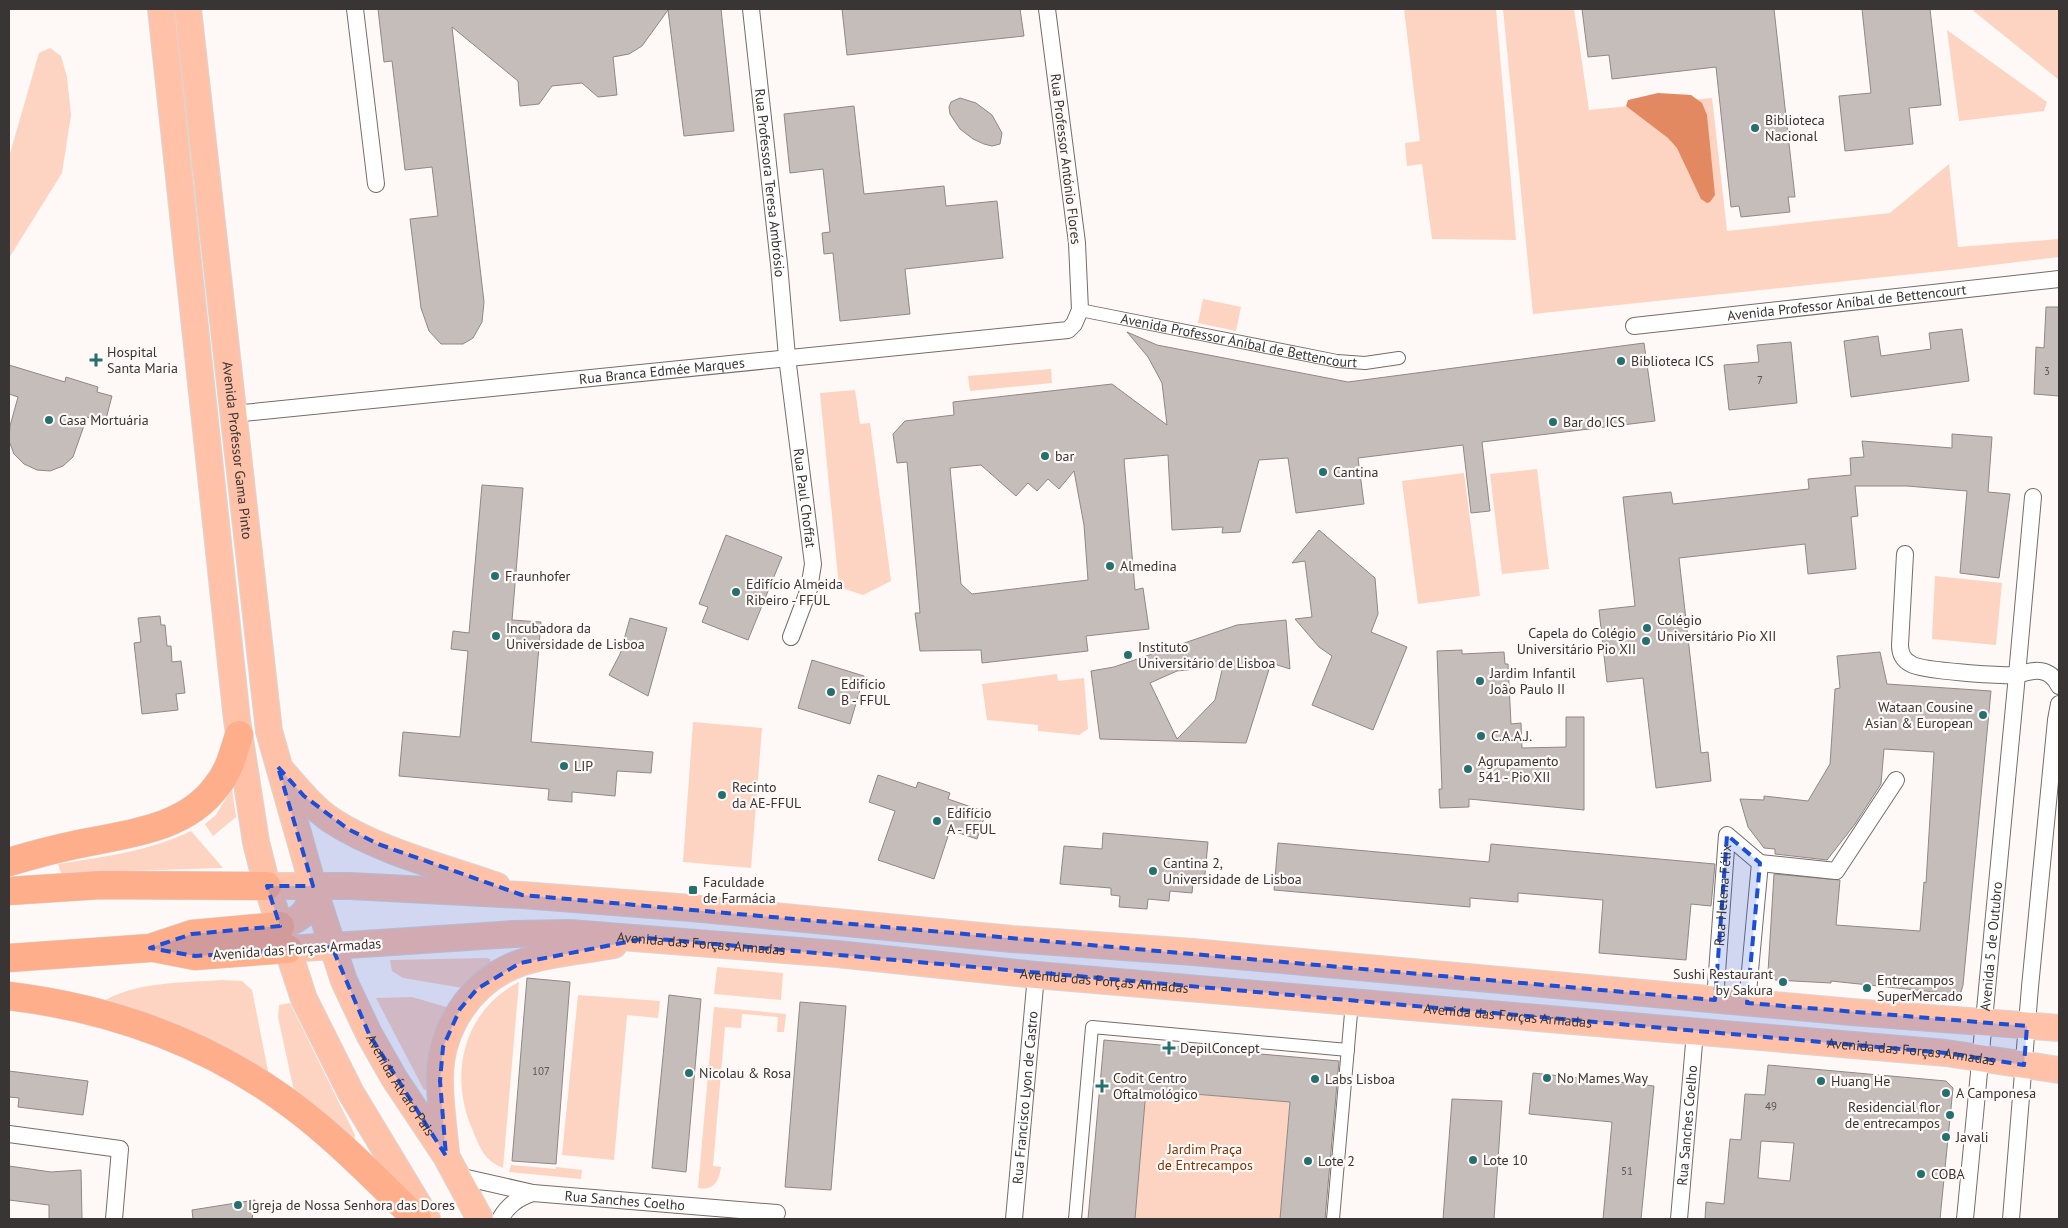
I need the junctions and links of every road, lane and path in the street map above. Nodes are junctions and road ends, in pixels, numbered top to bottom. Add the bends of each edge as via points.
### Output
1 (161, 9) edge
2 (188, 9) edge
3 (356, 9) edge
4 (751, 9) edge
5 (1047, 9) edge
6 (376, 184) dead end
7 (2059, 279) edge
8 (1080, 310) junction
9 (1634, 326) dead end
10 (787, 357) junction
11 (1399, 358) dead end
12 (233, 414) junction
13 (2034, 497) dead end
14 (1905, 554) dead end
15 (791, 637) dead end
16 (2017, 675) junction
17 (2059, 686) edge
18 (2059, 704) edge
19 (239, 736) junction
20 (278, 767) junction
21 (1896, 780) dead end
22 (9, 862) edge
23 (1760, 863) junction
24 (267, 886) junction
25 (313, 886) junction
26 (9, 891) edge
27 (522, 895) junction
28 (284, 938) junction
29 (647, 938) junction
30 (332, 947) junction
31 (9, 958) edge
32 (1036, 975) junction
33 (9, 996) edge
34 (1715, 1000) junction
35 (1352, 1002) junction
36 (1747, 1003) junction
37 (1983, 1022) junction
38 (2027, 1026) junction
39 (2059, 1028) edge
40 (1696, 1032) junction
41 (1348, 1050) junction
42 (1980, 1058) junction
43 (2024, 1064) junction
44 (2059, 1070) edge
45 (9, 1134) edge
46 (452, 1166) junction
47 (533, 1193) junction
48 (776, 1213) dead end
49 (114, 1219) edge
50 (417, 1219) edge
51 (427, 1219) edge
52 (480, 1219) edge
53 (500, 1219) edge
54 (1014, 1219) edge
55 (1074, 1219) edge
56 (1333, 1219) edge
57 (1679, 1219) edge
58 (1965, 1219) edge
59 (2011, 1219) edge

1 - 19 main road, Avenida Professor Gama Pinto
2 - 12 main road, Avenida Professor Gama Pinto
3 - 6 street
4 - 10 street, Rua Professora Teresa Ambrósio
5 - 8 street, Rua Professor António Flores via 1077,243
7 - 9 street, Avenida Professor Aníbal de Bettencourt
8 - 10 street, Rua Branca Edmée Marques via 1072,326 1062,332
8 - 11 street, Avenida Professor Aníbal de Bettencourt via 1337,361 1365,363
10 - 12 street, Rua Branca Edmée Marques
10 - 15 street, Rua Paul Choffat via 813,564 809,589
12 - 20 main road, Avenida Professor Gama Pinto via 264,705
13 - 16 street, Avenida 5 de Outubro
14 - 16 street via 1900,650 1905,660 1920,667
16 - 17 street via 2039,670 2052,676
16 - 37 street, Avenida 5 de Outubro
18 - 38 street
19 - 22 highway via 225,775 202,803 186,814 134,832
19 - 24 main road, Avenida Professor Gama Pinto via 256,842
20 - 25 main road, Avenida Professor Gama Pinto
20 - 27 main road via 330,820 349,831
21 - 23 street via 1836,871
23 - 34 street, Rua Helena Félix via 1727,835
23 - 36 street
24 - 25 main road
24 - 26 highway via 101,885
24 - 28 main road, Avenida Professor Gama Pinto
25 - 27 main road
25 - 28 main road, Avenida das Forças Armadas via 310,907 292,923
25 - 30 main road, Avenida Álvaro Pais
27 - 34 main road via 1012,939 1221,954
28 - 30 main road, Avenida das Forças Armadas
28 - 31 highway, Avenida das Forças Armadas via 195,956 150,948
28 - 51 main road via 304,999 351,1092
29 - 30 main road, Avenida das Forças Armadas via 570,933 514,934
29 - 32 main road, Avenida das Forças Armadas
29 - 46 main road via 520,963 487,980 477,989 460,1009 443,1047 440,1081
30 - 46 main road, Avenida Álvaro Pais via 369,1034
32 - 35 main road, Avenida das Forças Armadas
32 - 54 street, Rua Francisco Lyon de Castro
33 - 50 highway via 63,1004 123,1019 227,1063 281,1096 319,1127
34 - 36 main road
35 - 40 main road, Avenida das Forças Armadas
35 - 41 street
36 - 37 main road
37 - 38 main road
37 - 42 street, Avenida 5 de Outubro
38 - 39 main road
38 - 43 street
40 - 42 main road, Avenida das Forças Armadas
40 - 57 street, Rua Sanches Coelho
41 - 55 street via 1092,1027
41 - 56 street
42 - 43 main road, Avenida das Forças Armadas
42 - 58 street, Avenida 5 de Outubro
43 - 44 main road, Avenida das Forças Armadas
43 - 59 street
45 - 49 street via 120,1149
46 - 47 street, Rua Sanches Coelho
46 - 52 main road, Avenida Álvaro Pais
47 - 48 street, Rua Sanches Coelho
47 - 53 street via 520,1197

